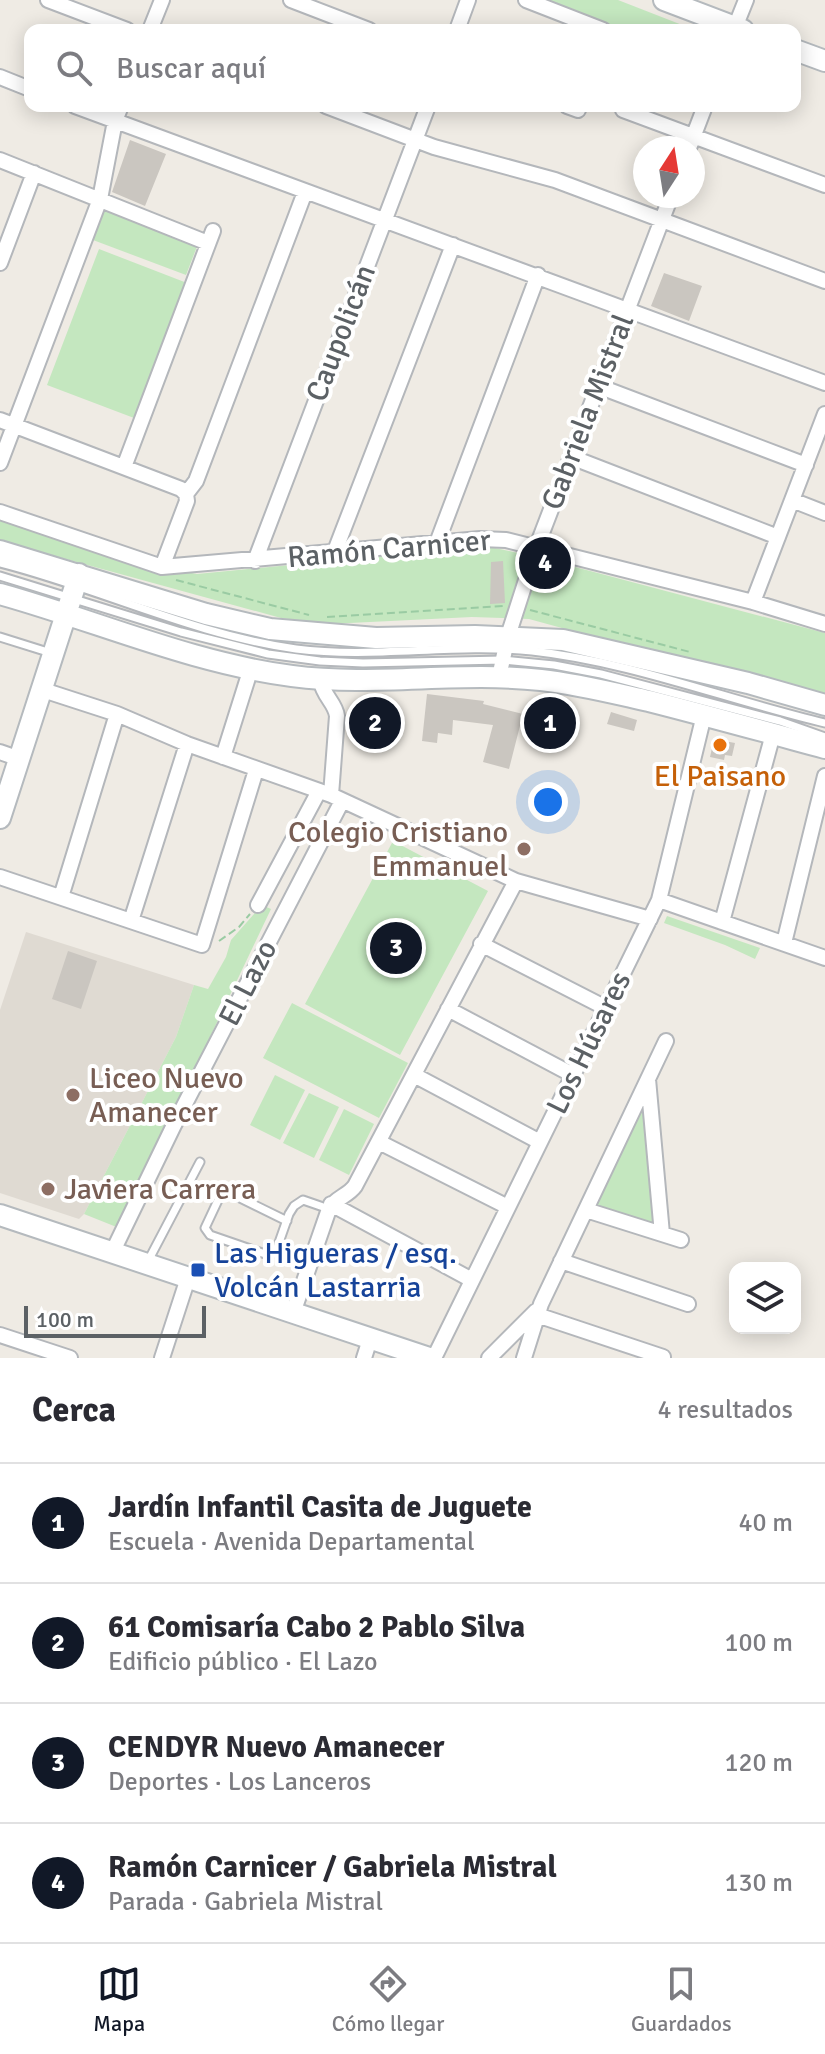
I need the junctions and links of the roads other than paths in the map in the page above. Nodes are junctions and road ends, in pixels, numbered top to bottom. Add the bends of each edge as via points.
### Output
1 (48, 0) edge
2 (162, 0) edge
3 (291, 0) edge
4 (468, 0) edge
5 (526, 0) edge
6 (664, 0) edge
7 (746, 0) edge
8 (111, 24) edge
9 (152, 24) edge
10 (353, 24) edge
11 (459, 24) edge
12 (588, 24) edge
13 (725, 24) edge
14 (739, 24) edge
15 (801, 52) edge
16 (825, 61) edge
17 (0, 77) edge
18 (24, 87) edge
19 (91, 112) edge
20 (119, 112) edge
21 (342, 112) edge
22 (426, 112) edge
23 (627, 112) edge
24 (703, 112) edge
25 (115, 121) junction
26 (678, 136) edge
27 (693, 136) edge
28 (415, 140) junction
29 (705, 146) edge
30 (0, 160) edge
31 (34, 173) junction
32 (825, 185) edge
33 (305, 192) junction
34 (100, 199) junction
35 (666, 208) edge
36 (662, 220) junction
37 (383, 222) junction
38 (453, 245) junction
39 (0, 263) edge
40 (538, 275) junction
41 (825, 281) edge
42 (628, 308) junction
43 (825, 383) edge
44 (598, 386) junction
45 (825, 414) edge
46 (7, 423) edge
47 (571, 457) junction
48 (0, 463) edge
49 (806, 465) junction
50 (124, 467) junction
51 (186, 494) junction
52 (792, 500) junction
53 (0, 512) edge
54 (825, 513) edge
55 (778, 537) junction
56 (437, 543) junction
57 (537, 546) junction
58 (0, 551) edge
59 (335, 551) junction
60 (255, 561) junction
61 (0, 563) edge
62 (164, 572) junction
63 (0, 576) edge
64 (73, 593) junction
65 (0, 594) edge
66 (753, 602) junction
67 (825, 624) edge
68 (0, 637) edge
69 (54, 654) junction
70 (504, 656) junction
71 (251, 668) junction
72 (320, 679) junction
73 (43, 690) junction
74 (825, 705) edge
75 (117, 714) junction
76 (704, 715) junction
77 (825, 723) edge
78 (773, 734) junction
79 (825, 737) edge
80 (187, 744) junction
81 (825, 748) edge
82 (10, 755) edge
83 (223, 757) junction
84 (256, 770) junction
85 (825, 776) edge
86 (331, 795) junction
87 (0, 818) edge
88 (0, 877) edge
89 (516, 881) junction
90 (61, 897) junction
91 (659, 900) junction
92 (258, 905) road end
93 (650, 919) junction
94 (131, 921) junction
95 (722, 922) junction
96 (784, 943) junction
97 (481, 944) junction
98 (825, 958) edge
99 (606, 1008) junction
100 (448, 1009) junction
101 (666, 1041) dead end
102 (414, 1075) junction
103 (573, 1075) junction
104 (648, 1079) junction
105 (379, 1142) junction
106 (540, 1142) junction
107 (200, 1162) dead end
108 (330, 1206) junction
109 (508, 1207) junction
110 (586, 1210) junction
111 (0, 1215) edge
112 (287, 1221) junction
113 (662, 1234) junction
114 (681, 1240) dead end
115 (112, 1253) junction
116 (561, 1261) junction
117 (146, 1264) junction
118 (188, 1278) junction
119 (472, 1280) junction
120 (688, 1304) dead end
121 (539, 1310) junction
122 (293, 1313) junction
123 (0, 1335) edge
124 (367, 1348) edge
125 (43, 1354) edge
126 (663, 1357) edge
127 (70, 1358) edge
128 (162, 1358) edge
129 (431, 1358) edge
130 (489, 1358) edge
131 (524, 1358) edge

1 - 8 street
2 - 9 street
3 - 10 street
4 - 11 street
5 - 12 street
6 - 13 main road
7 - 14 street
15 - 16 main road
17 - 18 street
19 - 25 street
20 - 25 street
21 - 28 street
22 - 28 street, Caupolicán
23 - 26 street
24 - 27 street
25 - 33 street
25 - 34 street
28 - 36 street via 555,180
28 - 37 street, Caupolicán
29 - 32 street
30 - 31 street
31 - 34 street
31 - 39 street
33 - 37 street
33 - 51 street via 194,485
34 - 46 street
34 - 50 street via 210,237
35 - 36 street, Gabriela Mistral
36 - 41 street
36 - 42 street, Gabriela Mistral
37 - 38 street
37 - 60 street, Caupolicán
38 - 40 street
38 - 59 street
40 - 42 street
40 - 56 street
42 - 43 street
42 - 44 street, Gabriela Mistral
44 - 47 street, Gabriela Mistral
44 - 49 street
45 - 49 street
46 - 48 street
46 - 50 street
47 - 55 street
47 - 57 street, Gabriela Mistral
49 - 52 street
50 - 51 street
51 - 62 street
52 - 54 street
52 - 55 street
53 - 62 street, Ramón Carnicer
55 - 66 street
56 - 57 street, Ramón Carnicer via 488,538
56 - 59 street, Ramón Carnicer
57 - 66 street, Ramón Carnicer
57 - 70 street, Gabriela Mistral
58 - 64 main road
59 - 60 street, Ramón Carnicer
60 - 62 street, Ramón Carnicer
61 - 64 lane
63 - 64 lane
64 - 65 main road
64 - 69 main road
64 - 70 main road via 288,632
64 - 71 main road via 179,650
66 - 67 street, Ramón Carnicer
68 - 69 lane
69 - 73 main road
70 - 72 main road via 353,681
70 - 74 main road via 563,640
70 - 76 main road via 568,683
70 - 77 lane via 569,656
70 - 79 lane via 601,674
71 - 72 main road
71 - 83 street
72 - 86 street, El Lazo via 323,693 337,709
73 - 75 street
73 - 82 main road
75 - 80 street
75 - 90 street
76 - 78 main road
76 - 91 street, Los Húsares
78 - 81 main road
78 - 95 street
80 - 83 street
80 - 94 street
82 - 87 main road
83 - 84 street
84 - 86 street
84 - 94 street via 202,945
85 - 96 street
86 - 89 street
86 - 92 street
86 - 115 street, El Lazo
88 - 90 street
89 - 93 street
89 - 97 street
90 - 94 street
91 - 93 street, Los Húsares
91 - 95 street
93 - 99 street, Los Húsares
95 - 96 street
96 - 98 street
97 - 99 street
97 - 100 street
99 - 103 street, Los Húsares
100 - 102 street
100 - 103 street
101 - 104 street
102 - 105 street
102 - 106 street
103 - 106 street, Los Húsares
104 - 110 street
104 - 113 street
105 - 108 street via 351,1192
105 - 109 street
106 - 109 street, Los Húsares
107 - 117 lane
108 - 112 lane via 303,1200
108 - 119 street
108 - 122 street
109 - 119 street, Los Húsares
110 - 113 street
110 - 116 street
111 - 115 main road
112 - 112 lane via 276,1251 268,1255 210,1235 205,1228 226,1191
113 - 114 street
115 - 117 main road
116 - 120 street
116 - 121 street
117 - 118 main road
118 - 122 main road
118 - 128 street
119 - 129 street, Los Húsares
121 - 126 street
121 - 130 street
121 - 131 street
122 - 124 main road
123 - 125 street
124 - 129 main road
125 - 127 street

